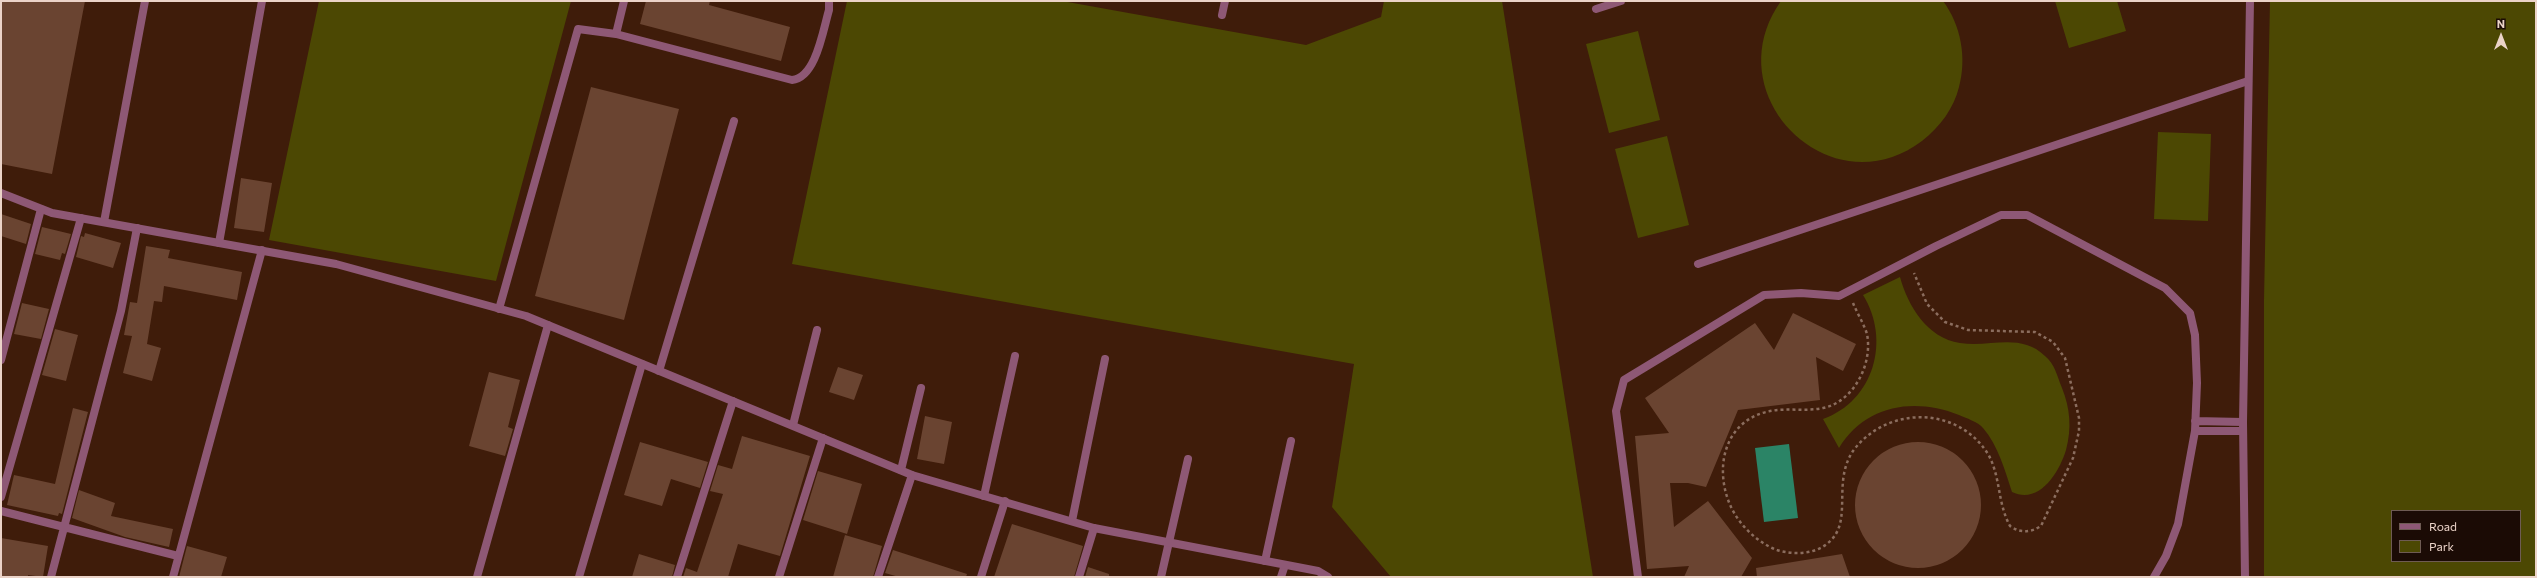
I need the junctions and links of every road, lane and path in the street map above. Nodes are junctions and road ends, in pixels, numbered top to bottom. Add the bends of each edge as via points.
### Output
1 (145, 1) edge
2 (262, 1) edge
3 (624, 1) edge
4 (829, 1) edge
5 (1225, 1) edge
6 (1622, 1) edge
7 (2250, 1) edge
8 (1596, 9) dead end
9 (1222, 15) dead end
10 (616, 34) junction
11 (2248, 81) junction
12 (734, 121) dead end
13 (1, 193) edge
14 (41, 209) junction
15 (81, 218) junction
16 (104, 222) junction
17 (137, 228) junction
18 (219, 243) junction
19 (262, 250) junction
20 (1908, 260) junction
21 (1698, 264) dead end
22 (1848, 291) junction
23 (499, 309) junction
24 (548, 325) junction
25 (817, 330) dead end
26 (1015, 356) dead end
27 (1105, 359) dead end
28 (1, 360) edge
29 (642, 364) junction
30 (659, 371) junction
31 (921, 388) dead end
32 (733, 401) junction
33 (2195, 421) junction
34 (2243, 422) junction
35 (793, 425) junction
36 (2195, 431) junction
37 (2243, 431) junction
38 (823, 438) junction
39 (1291, 441) dead end
40 (1188, 459) dead end
41 (901, 470) junction
42 (912, 475) junction
43 (984, 496) junction
44 (1, 497) edge
45 (1005, 501) junction
46 (1, 511) edge
47 (1072, 521) junction
48 (66, 526) junction
49 (1094, 528) junction
50 (1169, 542) junction
51 (178, 556) junction
52 (1265, 561) junction
53 (1285, 565) junction
54 (51, 577) edge
55 (173, 577) edge
56 (477, 577) edge
57 (579, 577) edge
58 (677, 577) edge
59 (779, 577) edge
60 (878, 577) edge
61 (981, 577) edge
62 (1079, 577) edge
63 (1161, 577) edge
64 (1281, 577) edge
65 (1328, 577) edge
66 (1638, 577) edge
67 (2154, 577) edge
68 (2244, 577) edge

1 - 16 street
2 - 18 street
3 - 10 street
4 - 10 street via 829,10 811,69 800,80
5 - 9 street
6 - 8 street
7 - 11 street
10 - 23 street via 578,29
11 - 21 street
11 - 34 street
12 - 30 street
13 - 14 street
14 - 15 street
14 - 28 street
15 - 16 street
15 - 44 street
16 - 17 street
17 - 18 street
17 - 48 street via 121,311
18 - 19 street
19 - 23 street via 336,264
19 - 51 street
20 - 22 street
20 - 22 path via 1927,304 1945,322 1968,330 2034,332 2053,342 2066,358 2080,418 2078,444 2041,526 2036,529 2025,532 2010,526 2000,504 1999,482 1994,468 1978,442 1954,424 1924,416 1910,417 1883,425 1860,442 1845,466 1841,480 1841,521 1838,529 1828,544 1819,549 1795,553 1771,548 1738,519 1726,496 1722,470 1726,448 1738,428 1747,420 1768,411 1810,410 1838,404 1856,385 1862,373 1866,361 1866,334
20 - 33 street via 2001,215 2027,215 2165,288 2190,313 2195,335
22 - 66 street via 1839,296 1801,293 1764,295 1624,380 1616,411
23 - 24 street
24 - 29 street
24 - 56 street
25 - 35 street
26 - 43 street
27 - 47 street
29 - 30 street
29 - 57 street
30 - 32 street
31 - 41 street
32 - 35 street
32 - 58 street
33 - 34 street
33 - 36 street
34 - 37 street
35 - 38 street
36 - 37 street
36 - 67 street via 2178,524 2166,556
37 - 68 street
38 - 41 street
38 - 59 street
39 - 52 street
40 - 50 street
41 - 42 street
42 - 43 street
42 - 60 street
43 - 45 street
45 - 47 street
45 - 61 street
46 - 48 street
47 - 49 street
48 - 51 street
48 - 54 street
49 - 50 street
49 - 62 street
50 - 52 street
50 - 63 street
51 - 55 street
52 - 53 street
53 - 64 street
53 - 65 street via 1318,571

